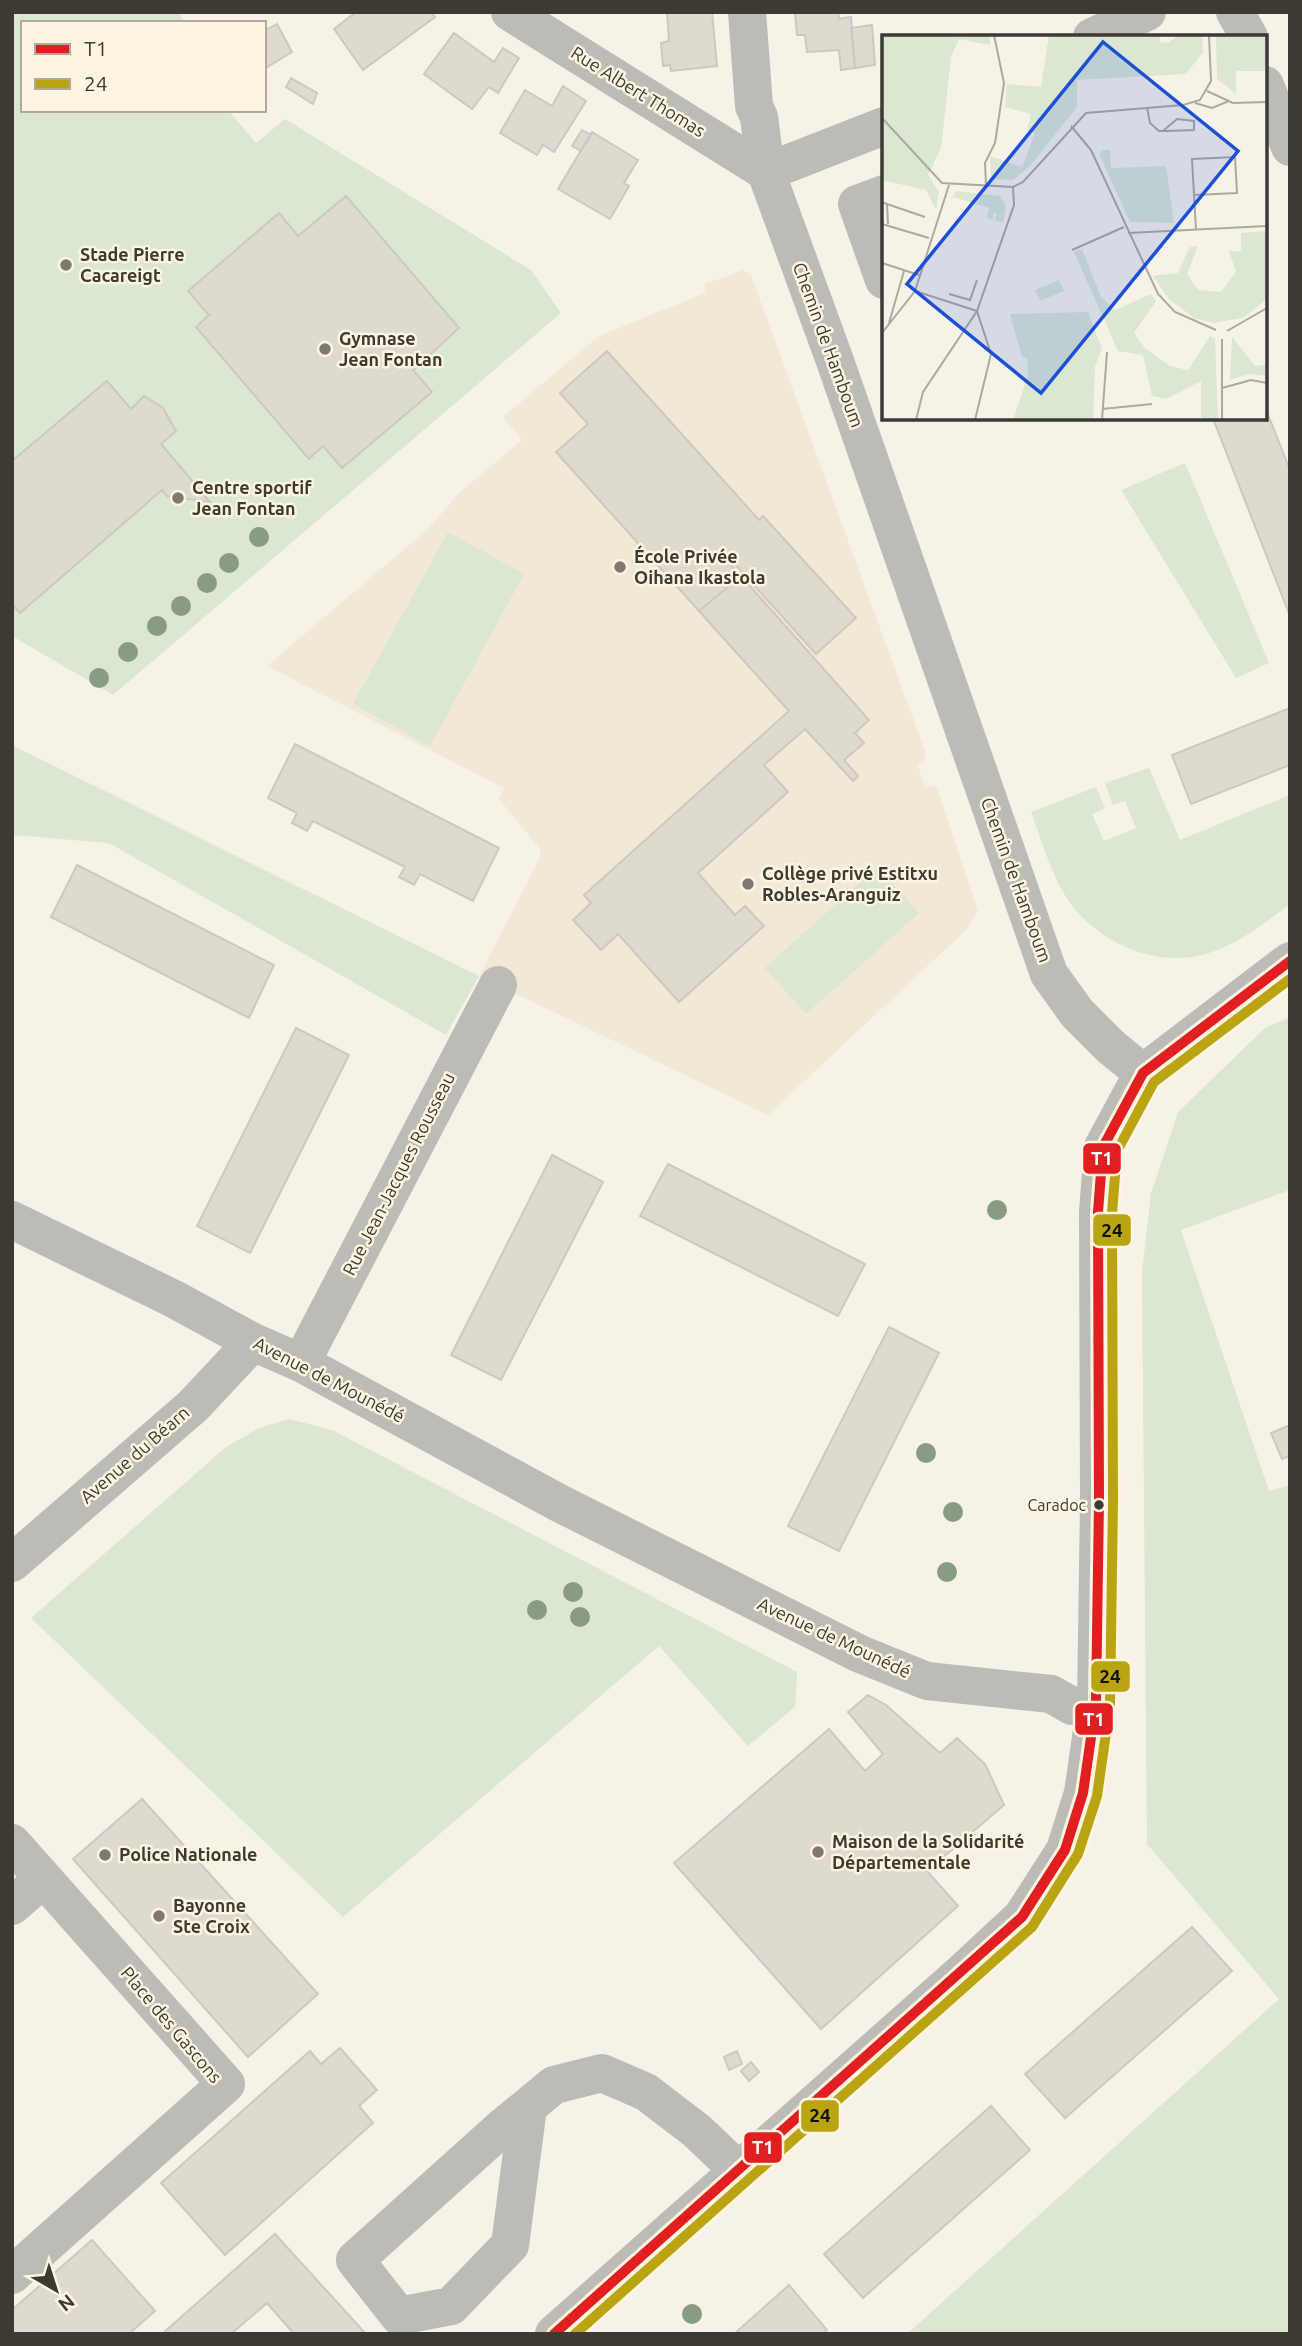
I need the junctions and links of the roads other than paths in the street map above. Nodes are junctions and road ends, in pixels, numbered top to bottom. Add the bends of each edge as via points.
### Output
1 (510, 12) edge
2 (747, 12) edge
3 (1147, 12) edge
4 (1235, 12) edge
5 (1096, 35) edge
6 (1248, 35) edge
7 (1277, 101) edge
8 (882, 127) edge
9 (1290, 147) edge
10 (766, 172) junction
11 (882, 195) edge
12 (882, 274) edge
13 (1290, 961) edge
14 (498, 985) dead end
15 (1143, 1073) junction
16 (12, 1220) edge
17 (253, 1342) junction
18 (301, 1363) junction
19 (12, 1563) edge
20 (1096, 1703) junction
21 (12, 1843) edge
22 (43, 1878) junction
23 (12, 1906) edge
24 (528, 2107) junction
25 (738, 2171) junction
26 (12, 2274) edge
27 (554, 2334) edge

1 - 10 street, Rue Albert Thomas
2 - 10 street, Chemin de Hamboum via 754,106
3 - 5 street
4 - 6 street
7 - 9 street
8 - 10 street
10 - 15 street, Chemin de Hamboum via 1049,974 1077,1013
11 - 12 street via 857,204
13 - 15 street
14 - 18 street, Rue Jean-Jacques Rousseau
15 - 20 street via 1103,1147 1098,1212
16 - 17 street, Avenue de Mounédé via 174,1298
17 - 18 street, Avenue de Mounédé
17 - 19 street, Avenue du Béarn via 193,1406
18 - 20 street, Avenue de Mounédé via 559,1503 860,1654 927,1681 1051,1694 1073,1706
20 - 25 street via 1083,1793 1065,1850 1021,1917
21 - 22 street, Place des Gascons
22 - 23 street
22 - 26 street, Place des Gascons via 226,2084
24 - 24 street via 510,2245 451,2306 399,2316 355,2260
24 - 25 street via 554,2085 602,2073 646,2092 697,2131
25 - 27 street

